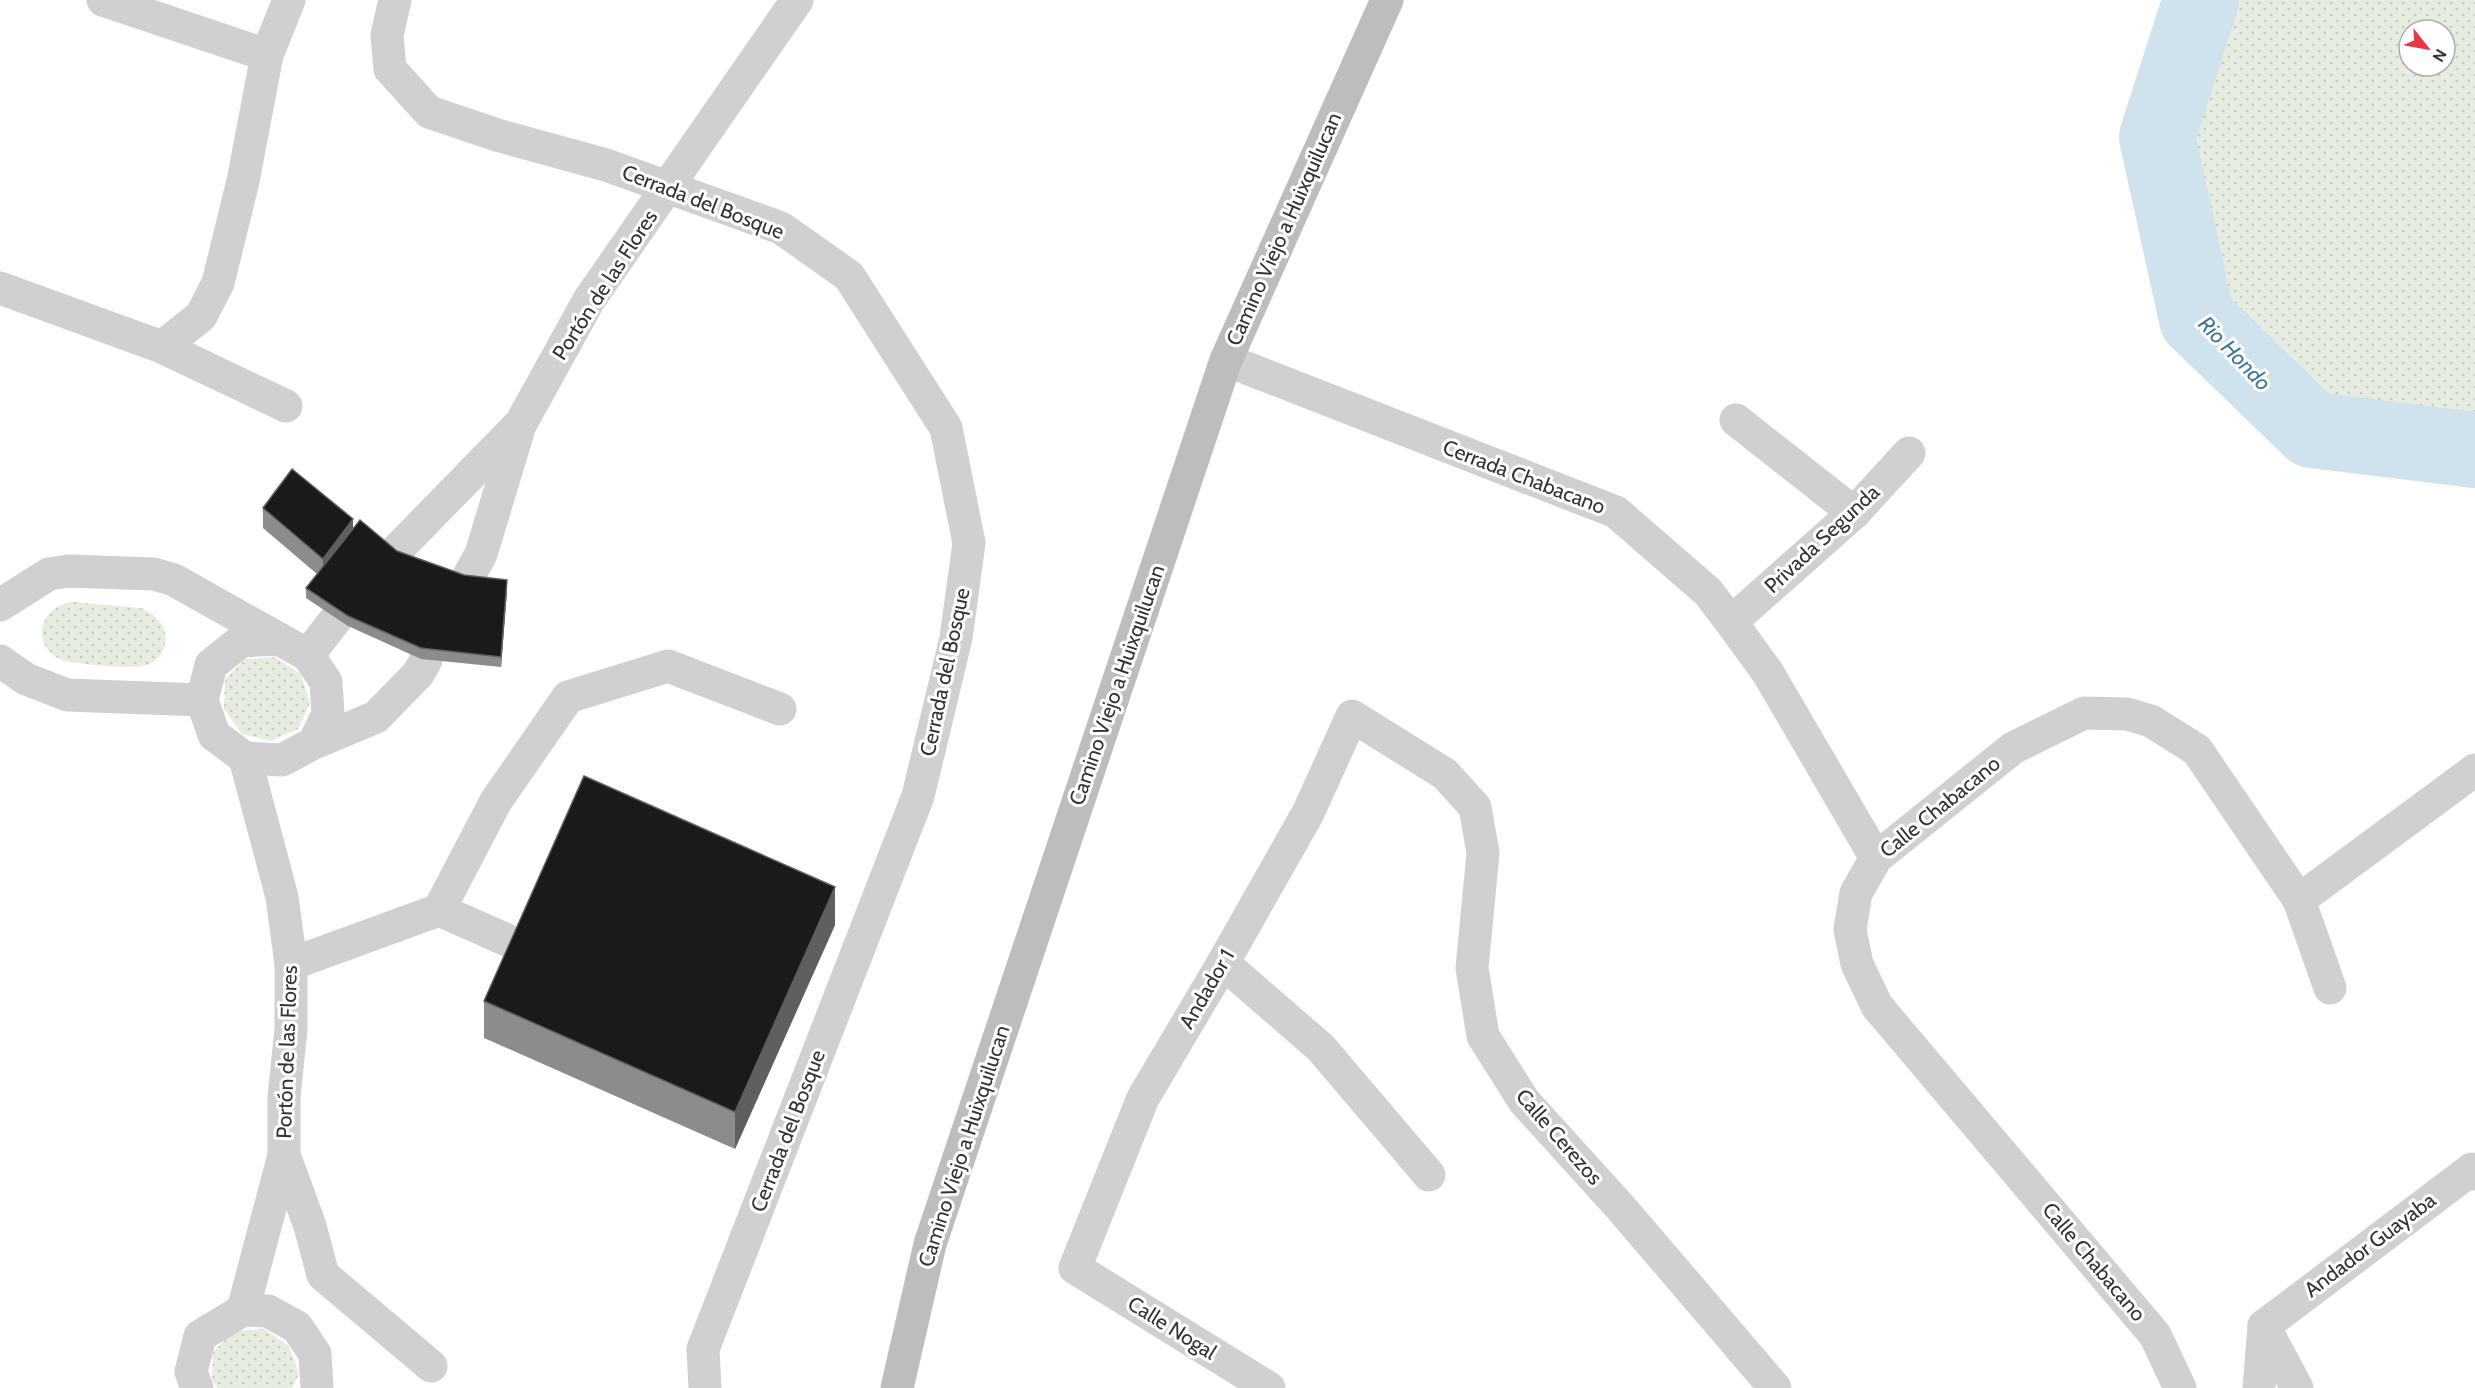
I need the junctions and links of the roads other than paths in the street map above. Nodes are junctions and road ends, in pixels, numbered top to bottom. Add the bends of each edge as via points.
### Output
1 (103, 0) edge
2 (290, 0) edge
3 (395, 0) edge
4 (797, 0) edge
5 (1387, 0) edge
6 (267, 55) junction
7 (0, 288) edge
8 (162, 347) junction
9 (1226, 360) junction
10 (286, 406) dead end
11 (1736, 420) dead end
12 (520, 425) junction
13 (1909, 453) dead end
14 (1854, 513) junction
15 (391, 556) edge
16 (464, 585) edge
17 (0, 605) edge
18 (336, 619) edge
19 (1731, 622) junction
20 (279, 639) junction
21 (308, 655) junction
22 (426, 660) edge
23 (0, 661) edge
24 (202, 700) junction
25 (780, 709) dead end
26 (1352, 716) joint
27 (314, 743) junction
28 (245, 758) junction
29 (2475, 770) edge
30 (1876, 858) junction
31 (2299, 900) junction
32 (439, 910) junction
33 (525, 948) edge
34 (1223, 963) junction
35 (291, 964) junction
36 (2330, 987) dead end
37 (284, 1155) junction
38 (2475, 1174) edge
39 (1429, 1175) dead end
40 (1075, 1268) joint
41 (243, 1310) junction
42 (2264, 1326) junction
43 (431, 1366) dead end
44 (197, 1388) edge
45 (316, 1388) edge
46 (705, 1388) edge
47 (897, 1388) edge
48 (1269, 1388) edge
49 (1776, 1388) edge
50 (2180, 1388) edge
51 (2259, 1388) edge
52 (2297, 1388) edge

1 - 6 street
2 - 6 street
3 - 46 street, Cerrada del Bosque via 387,35 390,69 429,112 606,165 781,228 849,276 946,428 969,543 956,638 918,796 703,1349
4 - 12 street, Portón de las Flores via 590,300
5 - 9 main road, Camino Viejo a Huixquilucan
6 - 8 street via 243,181 218,283 201,316
7 - 8 street
8 - 10 street
9 - 19 street, Cerrada Chabacano via 1616,512 1708,592
9 - 47 main road, Camino Viejo a Huixquilucan via 930,1244
11 - 14 street
12 - 15 street, Portón de las Flores
12 - 16 street, Portón de las Flores via 481,554
13 - 14 street, Privada Segunda
14 - 19 street, Privada Segunda
17 - 20 street via 49,574 154,574 174,580
18 - 21 street
19 - 30 street, Cerrada Chabacano via 1768,673
20 - 21 street
20 - 24 street via 241,641 212,664
21 - 27 street via 326,682 328,714
22 - 27 street via 418,674 376,717
23 - 24 street via 26,679 67,694
24 - 28 street via 214,735
25 - 32 street via 668,666 568,697 496,801
26 - 34 street, Andador 1 via 1308,813
26 - 49 street, Calle Cerezos via 1445,774 1475,807 1483,853 1472,968 1479,1013 1483,1035 1524,1101
27 - 28 street via 282,760
28 - 35 street, Portón de las Flores via 282,897
29 - 31 street
30 - 31 street, Calle Chabacano via 2013,748 2084,714 2127,714 2151,721 2197,750
30 - 50 street, Calle Chabacano via 1856,893 1850,930 1857,964 1877,1006 2156,1335
31 - 36 street, Calle Chabacano
32 - 33 street
32 - 35 street
34 - 39 street via 1321,1048
34 - 40 street, Andador 1 via 1143,1098
35 - 37 street, Portón de las Flores
37 - 41 street, Portón de las Flores
37 - 43 street via 323,1275
38 - 42 street, Andador Guayaba via 2472,1169
40 - 48 street, Calle Nogal
41 - 44 street via 200,1336 191,1372
41 - 45 street via 268,1311 297,1327 315,1354
42 - 51 street
42 - 52 street

